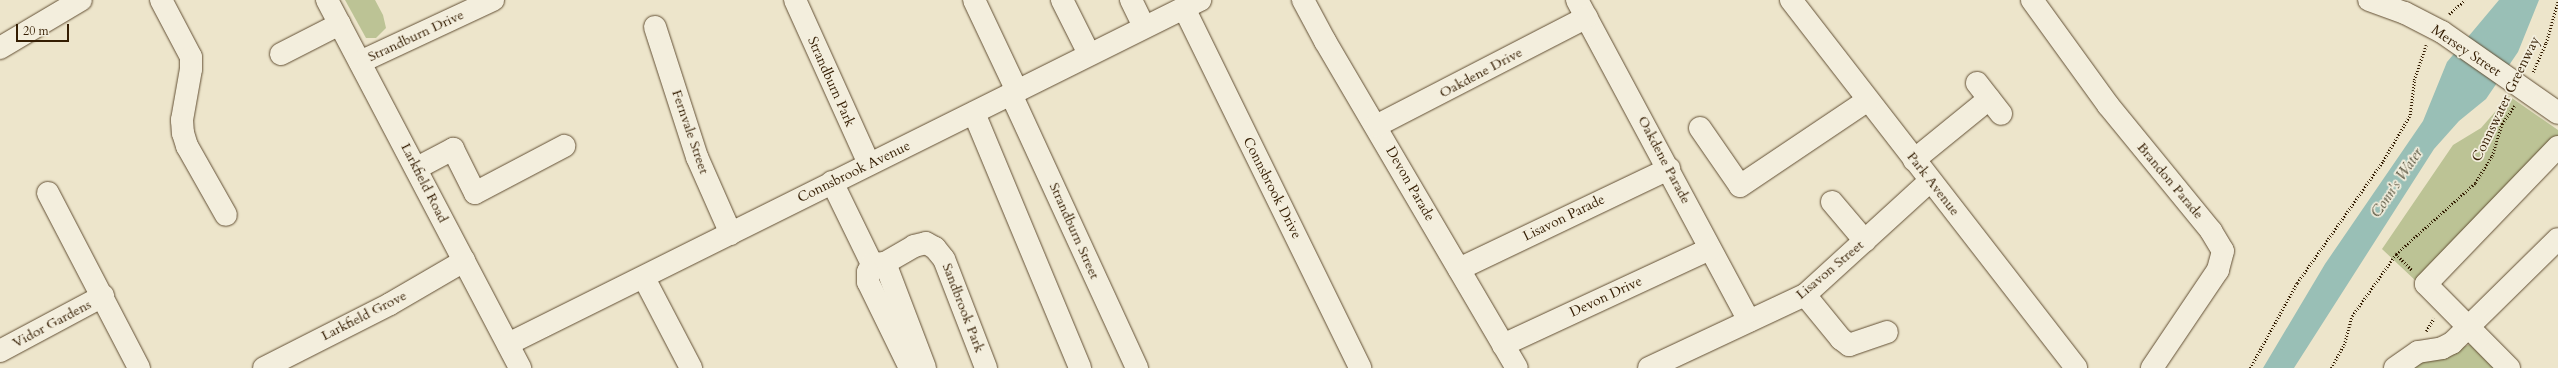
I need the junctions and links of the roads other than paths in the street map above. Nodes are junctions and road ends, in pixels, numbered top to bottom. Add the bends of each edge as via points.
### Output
1 (81, 0) edge
2 (161, 0) edge
3 (327, 0) edge
4 (493, 0) edge
5 (795, 0) edge
6 (974, 0) edge
7 (1062, 0) edge
8 (1131, 0) edge
9 (1303, 0) edge
10 (1791, 0) edge
11 (2032, 0) edge
12 (2369, 0) edge
13 (1192, 4) edge
14 (460, 7) edge
15 (1582, 9) edge
16 (340, 24) junction
17 (1144, 26) junction
18 (655, 27) dead end
19 (0, 48) edge
20 (281, 54) dead end
21 (1089, 54) junction
22 (360, 62) junction
23 (1014, 92) junction
24 (1989, 99) dead end
25 (1868, 100) junction
26 (974, 113) junction
27 (2558, 113) edge
28 (1376, 126) junction
29 (1700, 128) dead end
30 (564, 146) dead end
31 (2558, 147) edge
32 (1914, 160) junction
33 (869, 164) junction
34 (417, 168) junction
35 (1669, 169) junction
36 (1930, 181) junction
37 (832, 182) junction
38 (48, 193) dead end
39 (1832, 202) dead end
40 (226, 215) dead end
41 (731, 234) junction
42 (2558, 239) edge
43 (1865, 241) junction
44 (1710, 249) junction
45 (464, 261) junction
46 (879, 264) junction
47 (1459, 269) junction
48 (644, 278) junction
49 (1805, 295) junction
50 (103, 296) junction
51 (1749, 321) junction
52 (2468, 327) junction
53 (1888, 332) dead end
54 (508, 344) junction
55 (1503, 345) junction
56 (0, 351) edge
57 (139, 368) edge
58 (264, 368) edge
59 (520, 368) edge
60 (691, 368) edge
61 (910, 368) edge
62 (925, 368) edge
63 (986, 368) edge
64 (1080, 368) edge
65 (1137, 368) edge
66 (1360, 368) edge
67 (1517, 368) edge
68 (1649, 368) edge
69 (2076, 368) edge
70 (2152, 368) edge
71 (2395, 368) edge
72 (2509, 368) edge

1 - 19 street
2 - 40 street via 191,57 192,69 182,120 183,133 187,146
3 - 16 street, Larkfield Road
4 - 14 street, Strandburn Drive
5 - 33 street, Strandburn Park
6 - 23 street, Strandburn Street
7 - 21 street
8 - 17 street
9 - 28 street, Devon Parade
10 - 25 street, Park Avenue
11 - 70 street, Brandon Parade via 2108,105 2211,231 2223,251 2218,270
12 - 27 street, Mersey Street via 2406,13 2439,30
13 - 17 street, Connsbrook Avenue
13 - 66 street, Connsbrook Drive
14 - 22 street, Strandburn Drive
15 - 28 street, Oakdene Drive
15 - 35 street, Oakdene Parade
16 - 20 street
16 - 22 street, Larkfield Road
17 - 21 street, Connsbrook Avenue
18 - 41 street, Fernvale Street via 697,157
21 - 23 street, Connsbrook Avenue
22 - 34 street, Larkfield Road
23 - 26 street, Connsbrook Avenue
23 - 65 street, Strandburn Street
24 - 32 street
25 - 29 street via 1740,186
25 - 32 street, Park Avenue
26 - 33 street, Connsbrook Avenue
26 - 64 street
28 - 47 street, Devon Parade
30 - 34 street via 475,193 453,149
31 - 52 street via 2426,284
32 - 36 street, Park Avenue
33 - 37 street, Connsbrook Avenue
34 - 45 street, Larkfield Road
35 - 44 street, Oakdene Parade
35 - 47 street, Lisavon Parade
36 - 43 street, Lisavon Street
36 - 69 street, Park Avenue
37 - 41 street, Connsbrook Avenue
37 - 46 street
38 - 50 street, Vidor Gardens
39 - 43 street
41 - 48 street, Connsbrook Avenue
42 - 52 street
43 - 49 street, Lisavon Street
44 - 51 street, Oakdene Parade
44 - 55 street, Devon Drive
45 - 54 street, Larkfield Road
45 - 58 street, Larkfield Grove via 390,304
46 - 61 street via 868,272 868,282
46 - 62 street
46 - 63 street, Sandbrook Park via 914,246 926,243 935,248 944,259
47 - 55 street, Devon Parade
48 - 54 street, Connsbrook Avenue
48 - 60 street
49 - 51 street, Lisavon Street
49 - 53 street via 1840,339 1849,345
50 - 56 street, Vidor Gardens
50 - 57 street, Vidor Gardens
51 - 68 street, Lisavon Street
52 - 71 street via 2452,343 2442,348 2418,352
52 - 72 street
54 - 59 street, Larkfield Road
55 - 67 street, Devon Parade

